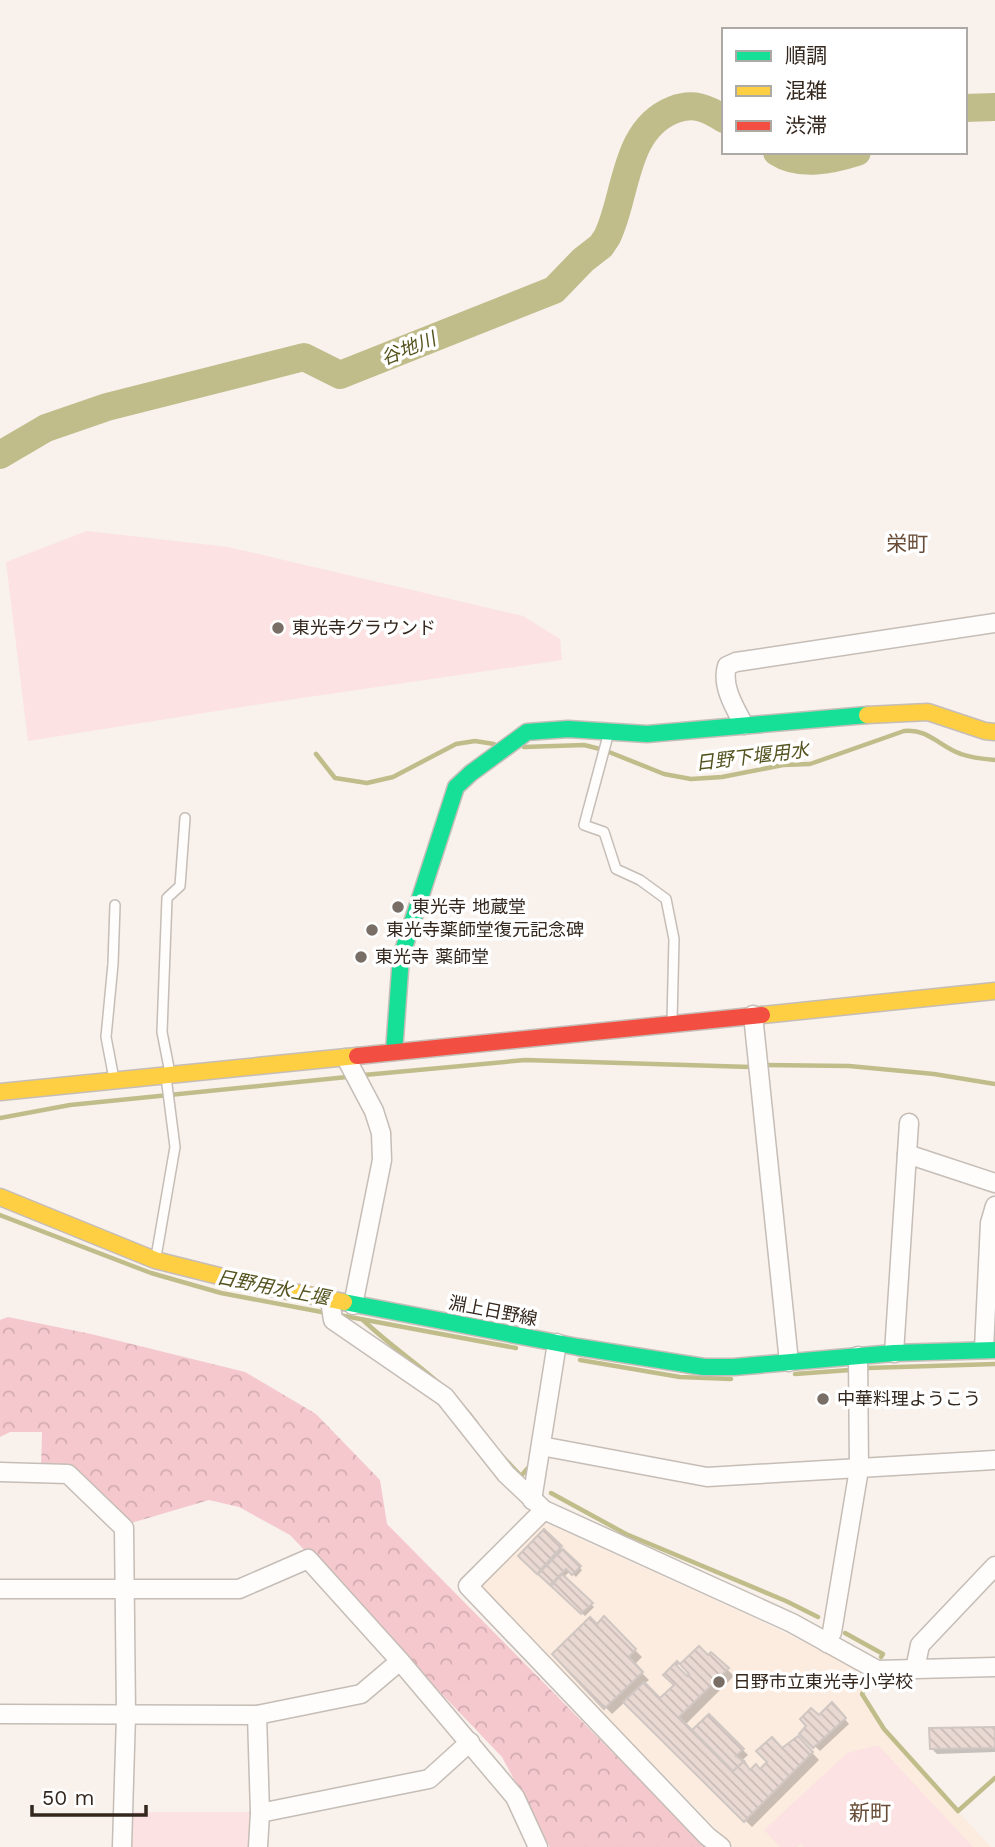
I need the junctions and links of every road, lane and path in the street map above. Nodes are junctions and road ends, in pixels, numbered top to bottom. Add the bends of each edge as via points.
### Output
1 (995, 623) edge
2 (744, 725) junction
3 (995, 732) edge
4 (608, 738) junction
5 (185, 818) dead end
6 (115, 905) dead end
7 (995, 991) edge
8 (753, 1015) junction
9 (672, 1023) junction
10 (394, 1052) junction
11 (346, 1058) junction
12 (168, 1075) junction
13 (114, 1081) junction
14 (0, 1092) edge
15 (909, 1123) dead end
16 (907, 1154) junction
17 (995, 1183) edge
18 (0, 1197) edge
19 (995, 1206) edge
20 (155, 1260) junction
21 (330, 1300) junction
22 (353, 1305) junction
23 (557, 1343) junction
24 (989, 1349) edge
25 (894, 1353) junction
26 (858, 1356) junction
27 (789, 1362) junction
28 (541, 1446) junction
29 (995, 1460) edge
30 (859, 1469) junction
31 (0, 1472) edge
32 (538, 1505) junction
33 (995, 1566) edge
34 (0, 1589) edge
35 (124, 1589) junction
36 (827, 1643) junction
37 (400, 1661) junction
38 (995, 1667) edge
39 (915, 1669) junction
40 (0, 1714) edge
41 (126, 1715) junction
42 (257, 1715) junction
43 (470, 1742) junction
44 (260, 1813) junction
45 (122, 1847) edge
46 (258, 1847) edge
47 (538, 1847) edge
48 (721, 1847) edge

1 - 2 street via 736,662 727,666 726,681
2 - 3 main road via 928,712
2 - 4 main road
4 - 9 lane via 584,825 604,832 616,869 666,898 674,939
4 - 10 main road via 568,729 527,732 456,787 401,957
5 - 12 lane via 180,886 167,898 162,1032
6 - 13 lane via 106,1037
7 - 8 main road
8 - 9 main road
8 - 27 street
9 - 10 main road
10 - 11 main road
11 - 12 main road
11 - 22 street via 374,1111 382,1160
12 - 13 main road
12 - 20 lane via 175,1147
13 - 14 main road
15 - 16 street
16 - 17 street
16 - 25 street
18 - 20 main road, 淵上日野線
19 - 24 street via 990,1223
20 - 21 main road, 淵上日野線
21 - 22 main road, 淵上日野線
21 - 32 street via 334,1320 445,1397 491,1456
22 - 23 main road, 淵上日野線
23 - 27 main road, 淵上日野線 via 704,1367
23 - 28 street
24 - 25 main road, 淵上日野線
25 - 26 main road, 淵上日野線
26 - 27 main road, 淵上日野線
26 - 30 street
28 - 30 street via 707,1477
28 - 32 street
29 - 30 street
30 - 36 street
31 - 35 street via 68,1474 124,1528
32 - 36 street
32 - 48 street via 468,1586
33 - 39 street via 920,1646
34 - 35 street
35 - 37 street via 239,1589 308,1559
35 - 41 street
36 - 39 street via 877,1670
37 - 42 street via 361,1694
37 - 43 street
38 - 39 street
40 - 41 street
41 - 42 street
41 - 45 street
42 - 44 street
43 - 44 street via 429,1779
43 - 47 street via 515,1797
44 - 46 street

